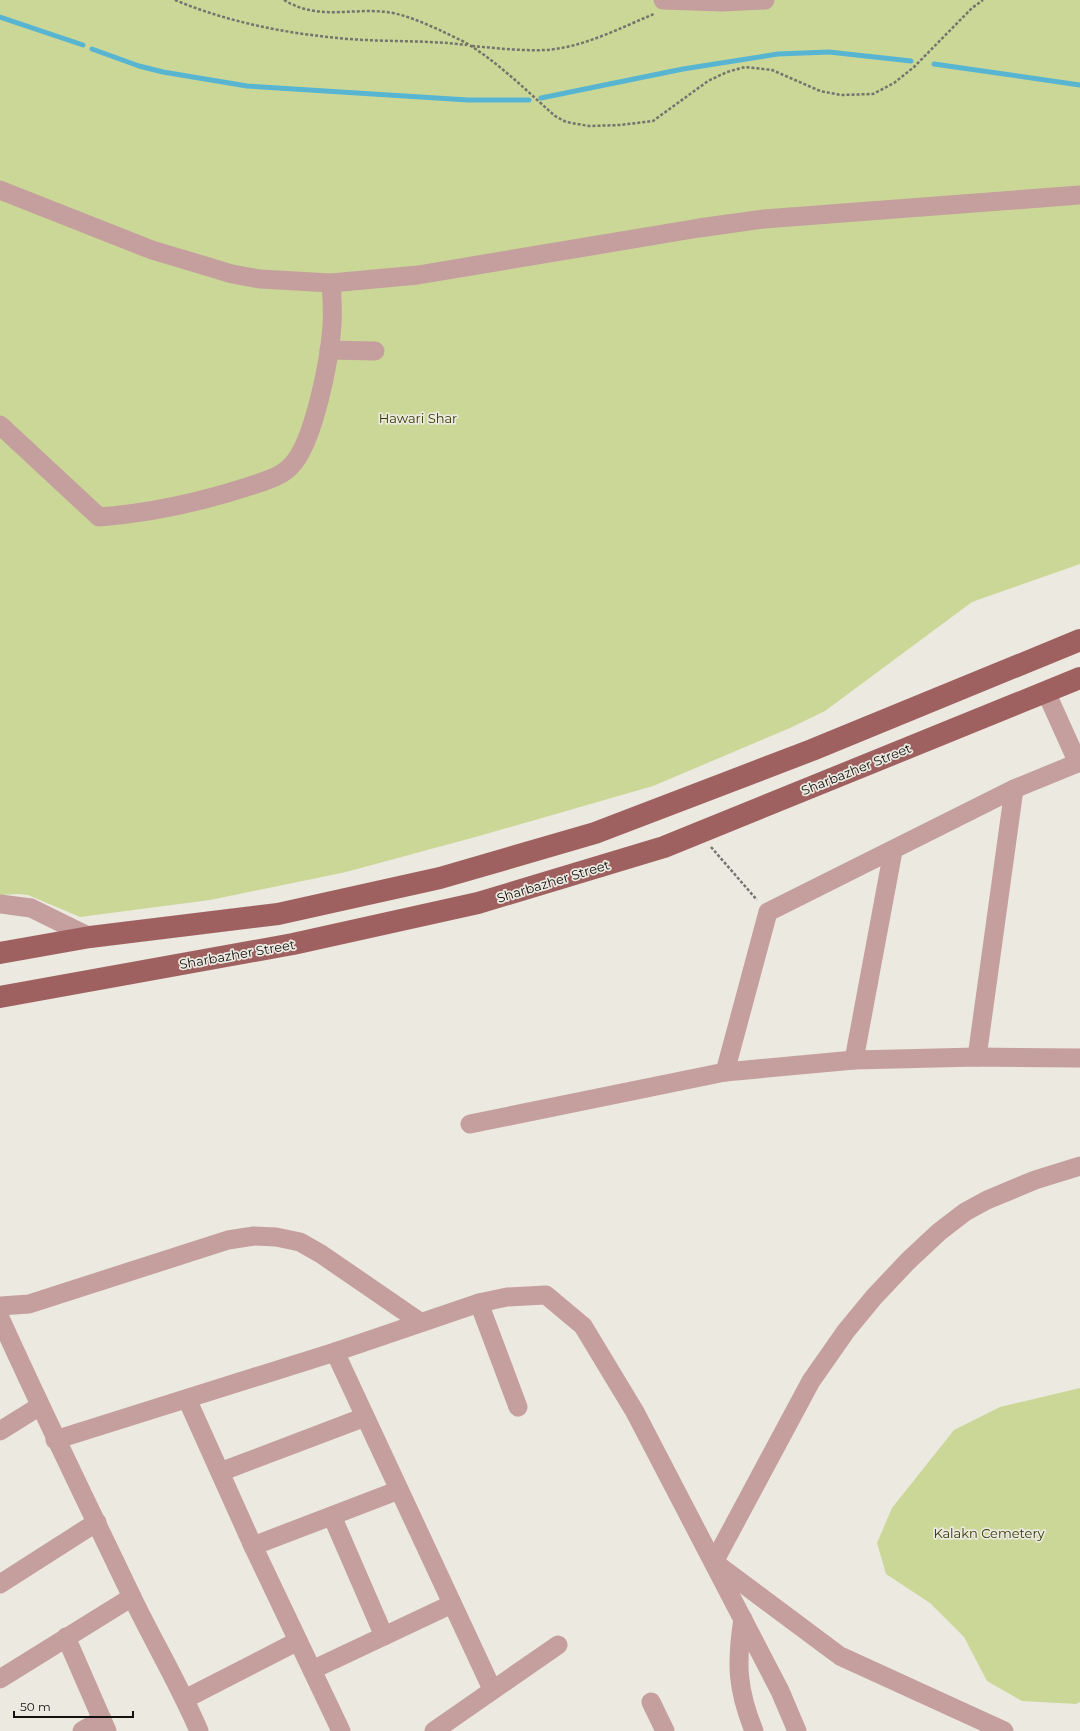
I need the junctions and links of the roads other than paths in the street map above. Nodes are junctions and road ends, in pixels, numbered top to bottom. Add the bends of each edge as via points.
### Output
1 (765, 0) edge
2 (661, 6) edge
3 (0, 190) edge
4 (1080, 195) edge
5 (331, 283) junction
6 (329, 350) junction
7 (375, 351) dead end
8 (0, 425) edge
9 (1080, 640) edge
10 (1080, 678) edge
11 (1046, 692) junction
12 (1079, 763) edge
13 (1014, 789) junction
14 (893, 851) junction
15 (411, 884) junction
16 (0, 904) edge
17 (420, 916) junction
18 (90, 937) junction
19 (0, 953) edge
20 (0, 997) edge
21 (977, 1057) junction
22 (1080, 1058) edge
23 (854, 1060) junction
24 (725, 1072) junction
25 (470, 1124) dead end
26 (1079, 1164) edge
27 (479, 1303) junction
28 (0, 1306) edge
29 (0, 1318) edge
30 (420, 1322) junction
31 (335, 1352) junction
32 (187, 1398) junction
33 (40, 1406) junction
34 (518, 1407) dead end
35 (365, 1417) junction
36 (0, 1431) edge
37 (55, 1440) junction
38 (220, 1472) junction
39 (399, 1490) junction
40 (332, 1516) junction
41 (96, 1522) junction
42 (253, 1546) junction
43 (714, 1562) junction
44 (0, 1584) edge
45 (132, 1597) junction
46 (452, 1604) junction
47 (743, 1619) junction
48 (384, 1636) junction
49 (66, 1637) junction
50 (298, 1641) junction
51 (558, 1645) dead end
52 (312, 1670) junction
53 (0, 1679) edge
54 (492, 1690) junction
55 (185, 1699) junction
56 (652, 1702) dead end
57 (104, 1725) edge
58 (82, 1731) edge
59 (199, 1731) edge
60 (341, 1731) edge
61 (434, 1731) edge
62 (665, 1731) edge
63 (754, 1731) edge
64 (797, 1731) edge
65 (1004, 1731) edge

1 - 2 street
3 - 5 street via 152,250 232,274 260,279
4 - 5 street via 764,219 418,275
5 - 6 street via 333,306
6 - 7 street
6 - 8 street via 310,431 300,454 290,468 269,479 190,503 149,512 99,517
9 - 15 main road via 812,750 596,833
10 - 11 main road, Sharbazher Street
11 - 12 street
11 - 17 main road, Sharbazher Street via 664,847 478,903
12 - 13 street
13 - 14 street
13 - 21 street
14 - 23 street
14 - 24 street via 768,912
15 - 17 main road
15 - 18 main road via 278,914
16 - 18 street via 31,908
17 - 20 main road, Sharbazher Street via 294,944
18 - 19 main road
21 - 22 street
21 - 23 street
23 - 24 street
24 - 25 street
26 - 43 street via 1035,1180 965,1212 934,1237 874,1296 811,1381
27 - 30 street
27 - 34 street
27 - 43 street via 507,1297 546,1295 583,1326 635,1412
28 - 30 street via 28,1304 228,1240 254,1236 300,1242
29 - 33 street
30 - 31 street
31 - 32 street
31 - 35 street
32 - 37 street
32 - 38 street
33 - 36 street
33 - 37 street
35 - 38 street
35 - 39 street
37 - 41 street
38 - 42 street
39 - 40 street
39 - 46 street
40 - 42 street
40 - 48 street
41 - 44 street
41 - 45 street
42 - 50 street
43 - 47 street
43 - 65 street via 840,1656
45 - 49 street
45 - 55 street
46 - 48 street
46 - 54 street
47 - 63 street via 738,1650 739,1681
47 - 64 street via 780,1691
48 - 52 street
49 - 53 street
49 - 57 street
50 - 52 street
50 - 55 street
51 - 54 street
52 - 60 street
54 - 61 street
55 - 59 street
56 - 62 street
57 - 58 street

